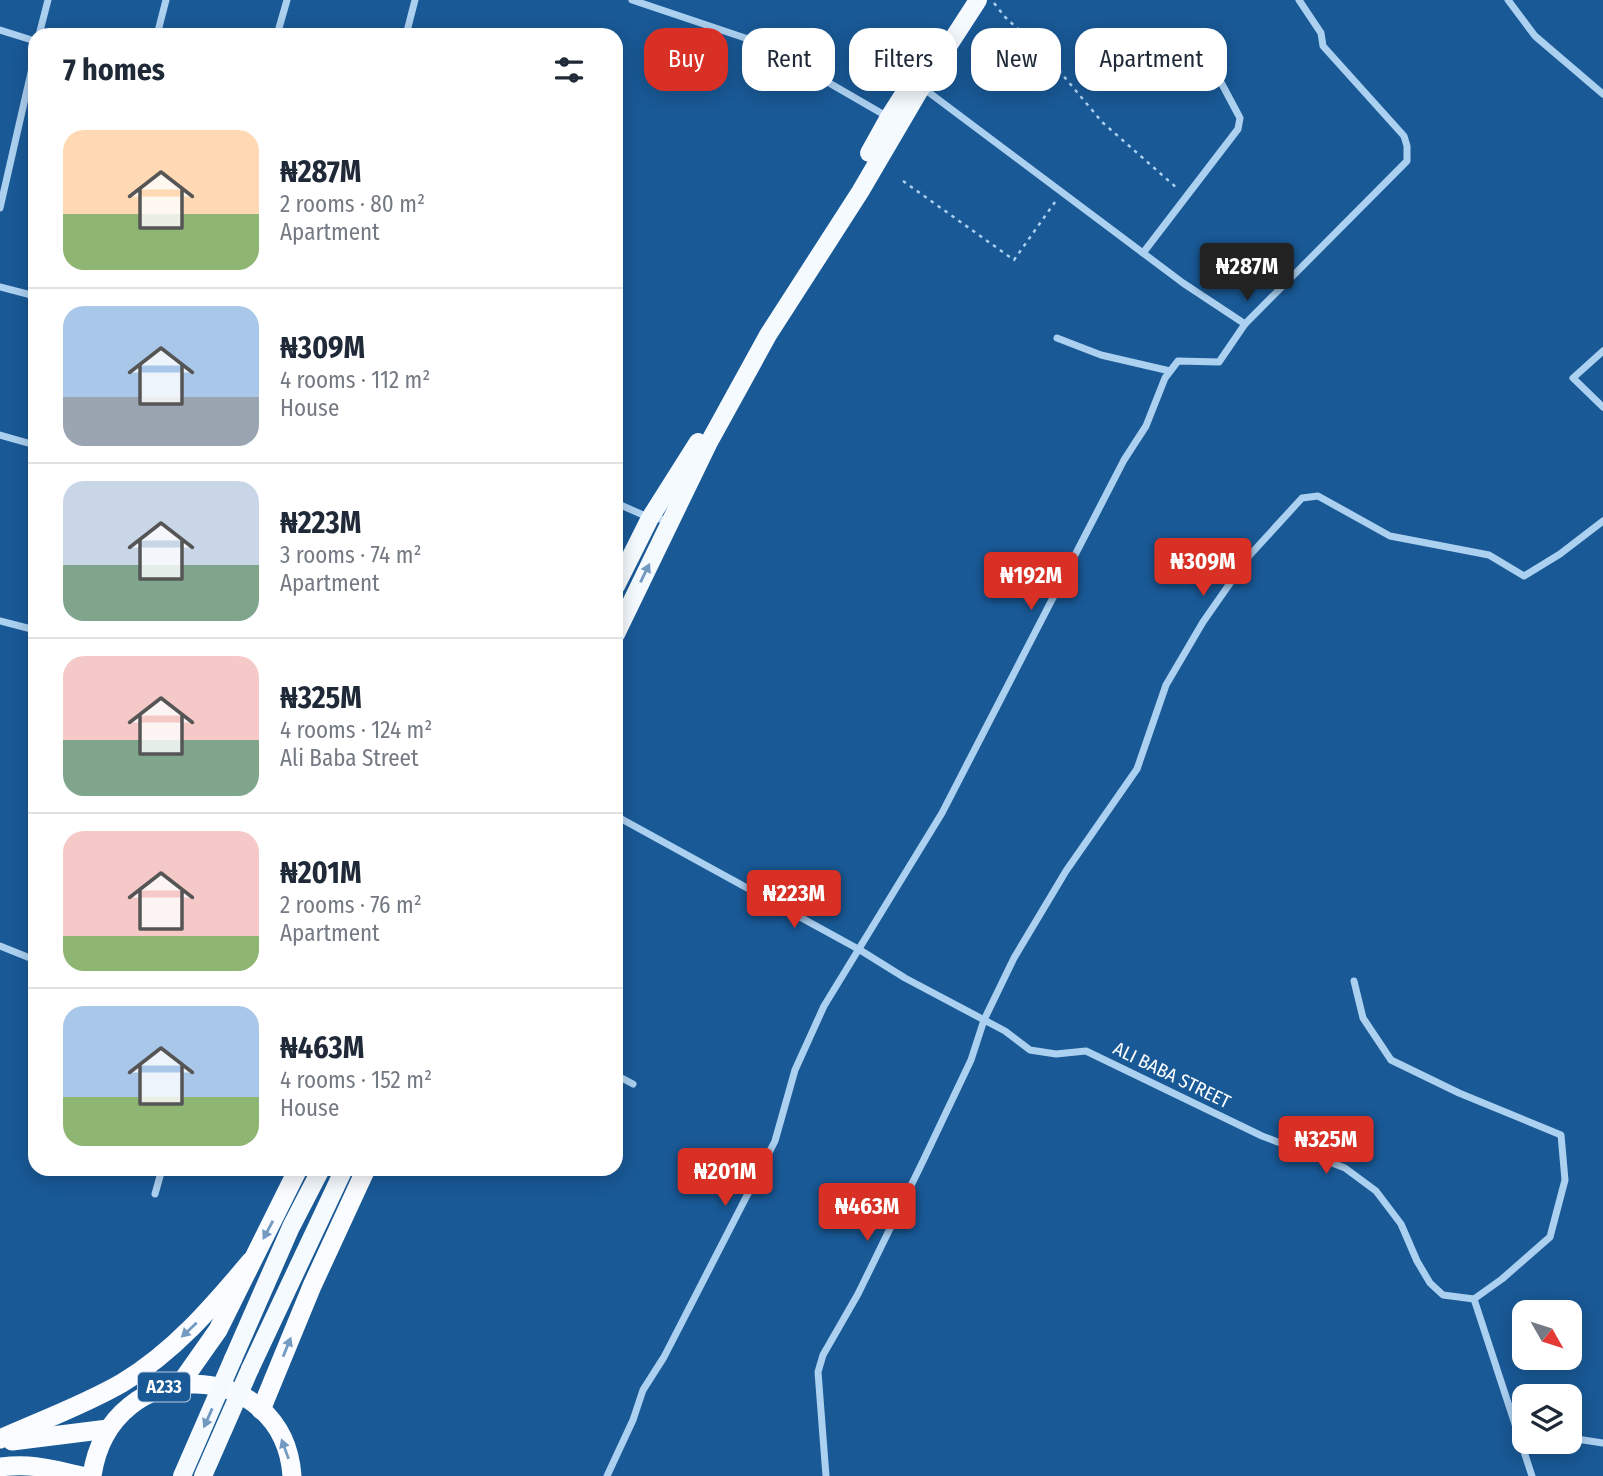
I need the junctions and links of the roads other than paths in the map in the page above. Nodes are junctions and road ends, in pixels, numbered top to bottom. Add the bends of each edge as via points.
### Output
1 (48, 0) edge
2 (166, 0) edge
3 (286, 0) edge
4 (415, 0) edge
5 (632, 0) edge
6 (967, 0) edge
7 (978, 0) edge
8 (1299, 0) edge
9 (1508, 0) edge
10 (41, 28) edge
11 (159, 28) edge
12 (279, 28) edge
13 (408, 28) edge
14 (0, 30) edge
15 (957, 32) edge
16 (28, 39) edge
17 (28, 86) edge
18 (919, 91) edge
19 (925, 91) edge
20 (1226, 91) edge
21 (1603, 94) edge
22 (888, 117) junction
23 (0, 208) edge
24 (1143, 253) junction
25 (0, 287) edge
26 (28, 294) edge
27 (1245, 324) junction
28 (1057, 338) dead end
29 (1603, 351) edge
30 (1170, 371) junction
31 (1603, 407) edge
32 (0, 435) edge
33 (28, 443) edge
34 (623, 506) edge
35 (650, 518) junction
36 (671, 520) junction
37 (1603, 521) edge
38 (623, 572) edge
39 (623, 619) edge
40 (0, 621) edge
41 (28, 628) edge
42 (623, 820) edge
43 (0, 946) edge
44 (860, 950) junction
45 (28, 957) edge
46 (1354, 981) dead end
47 (984, 1020) junction
48 (623, 1079) edge
49 (633, 1084) dead end
50 (160, 1176) edge
51 (295, 1176) edge
52 (317, 1176) edge
53 (341, 1176) edge
54 (363, 1176) edge
55 (155, 1194) dead end
56 (251, 1261) junction
57 (1474, 1299) junction
58 (122, 1383) junction
59 (180, 1384) junction
60 (132, 1403) junction
61 (1512, 1409) edge
62 (261, 1410) junction
63 (108, 1429) junction
64 (1582, 1440) edge
65 (0, 1441) edge
66 (1603, 1443) edge
67 (1526, 1454) edge
68 (0, 1467) edge
69 (82, 1476) edge
70 (92, 1476) edge
71 (182, 1476) edge
72 (203, 1476) edge
73 (292, 1476) edge
74 (607, 1476) edge
75 (826, 1476) edge
76 (1532, 1476) edge

1 - 10 street
2 - 11 street
3 - 12 street
4 - 13 street
5 - 22 street via 760,43
6 - 22 main road
7 - 15 main road
8 - 27 street via 1321,33 1323,46 1404,136 1407,161
9 - 21 street via 1535,36
14 - 16 street
17 - 23 street
18 - 36 main road via 768,335
19 - 24 street
20 - 24 street via 1240,118 1238,129
22 - 35 main road via 849,192 758,333 698,443
24 - 27 street
25 - 26 street
27 - 30 street via 1219,362 1178,361
28 - 30 street via 1101,355
29 - 31 street via 1573,378
30 - 44 street via 1146,426 1124,460 942,813
32 - 33 street
34 - 35 street
35 - 36 street
35 - 38 main road
39 -> 36 main road
37 - 47 street via 1524,576 1489,555 1390,536 1318,496 1302,498 1249,556 1203,622 1166,685 1137,769 1040,912
40 - 41 street
42 - 44 street, ALI BABA STREET
43 - 45 street
44 - 47 street, ALI BABA STREET
44 - 74 street via 824,1006 795,1070 775,1140 643,1390
46 - 57 street via 1363,1018 1391,1060 1561,1135 1565,1180 1550,1237
47 - 57 street, ALI BABA STREET via 1030,1050 1056,1055 1086,1051 1262,1136 1345,1168 1376,1191 1401,1224 1430,1283 1443,1295
47 - 75 street via 971,1060 930,1147 823,1355 818,1372
48 - 49 street
50 - 55 street
51 -> 56 highway
52 -> 71 main road, bridge
53 - 72 main road, bridge
62 -> 54 highway
56 -> 58 highway via 162,1355
56 - 59 highway via 218,1330
57 - 61 street
58 - 60 highway
58 - 65 highway
59 - 60 highway, A233
59 - 62 highway, A233 via 232,1391
60 - 63 highway, A233
73 -> 62 highway, A233 via 282,1438
63 - 65 highway
63 - 70 highway, A233
64 - 66 street
67 - 76 street
68 - 69 highway via 24,1464

